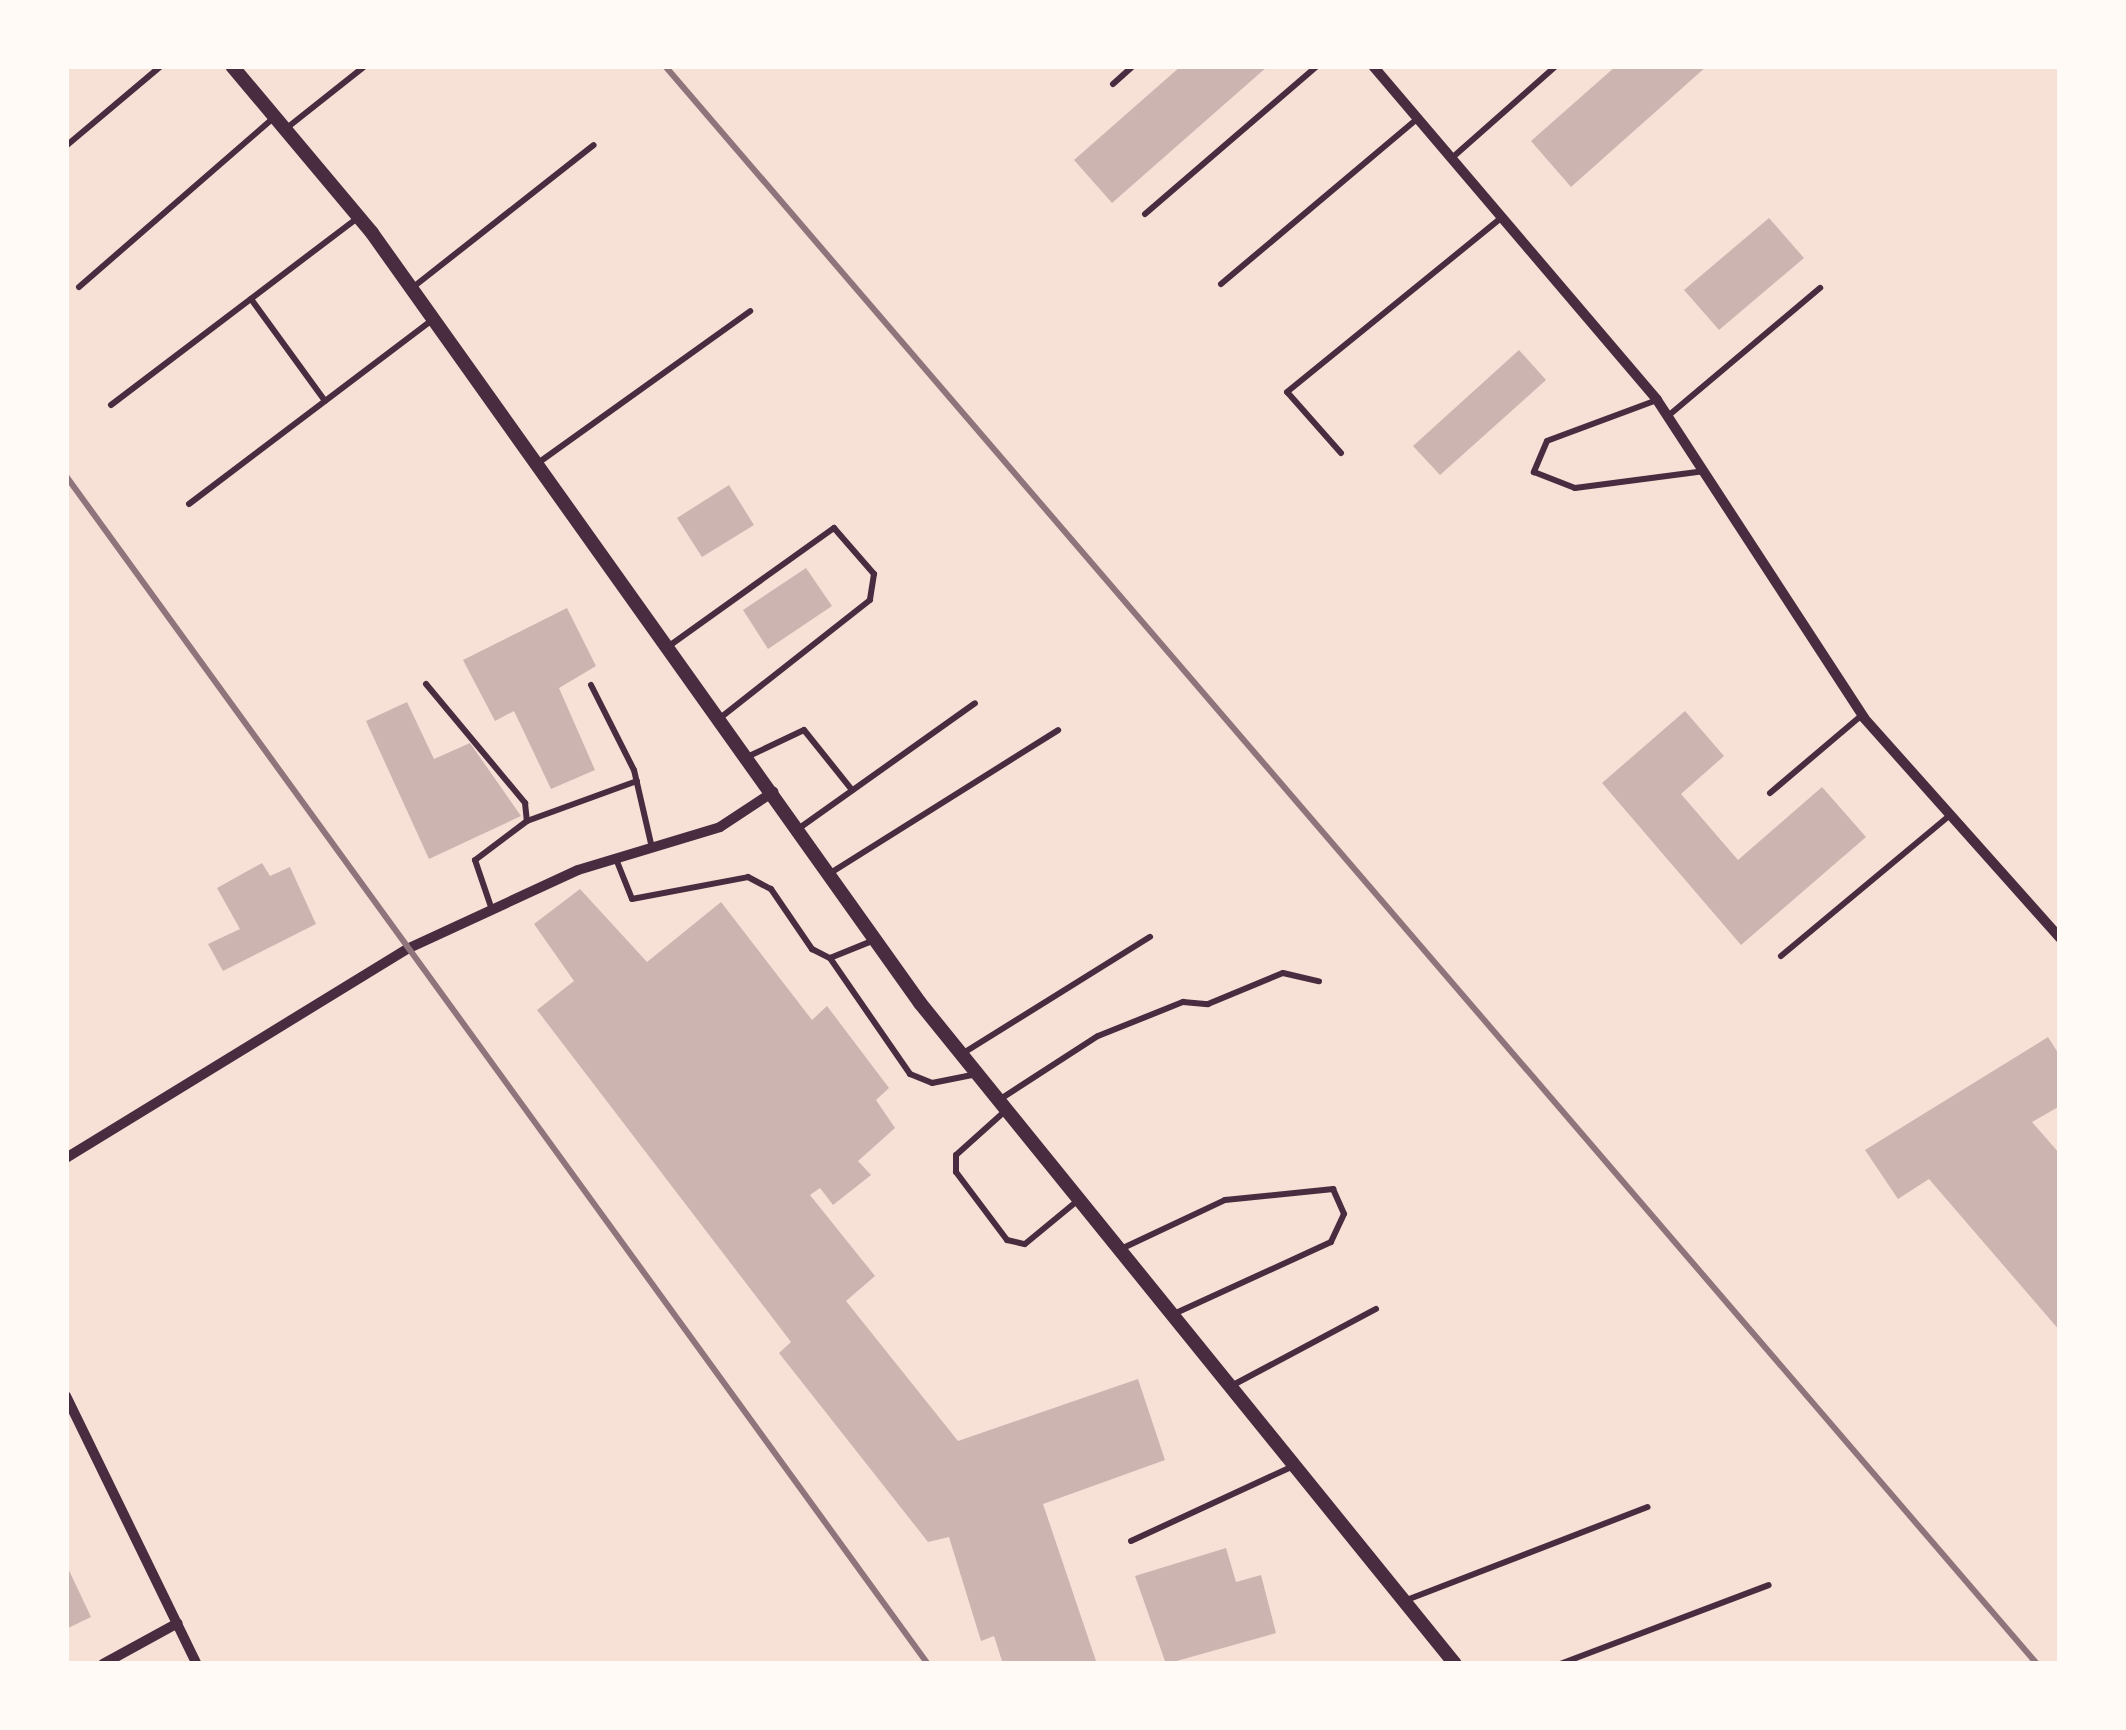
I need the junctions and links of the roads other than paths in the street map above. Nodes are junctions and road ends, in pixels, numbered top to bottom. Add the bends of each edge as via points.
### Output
1 (161, 66) edge
2 (232, 66) edge
3 (365, 66) edge
4 (1133, 66) edge
5 (1317, 66) edge
6 (1373, 66) edge
7 (1556, 66) edge
8 (1113, 84) dead end
9 (1418, 118) junction
10 (280, 123) junction
11 (66, 146) edge
12 (594, 146) dead end
13 (1453, 157) junction
14 (1145, 214) dead end
15 (359, 217) junction
16 (1503, 217) junction
17 (1221, 284) dead end
18 (79, 287) dead end
19 (412, 288) junction
20 (1820, 288) dead end
21 (251, 298) junction
22 (750, 311) dead end
23 (434, 319) junction
24 (1657, 400) junction
25 (325, 401) junction
26 (111, 406) dead end
27 (1668, 416) junction
28 (1341, 453) dead end
29 (538, 463) junction
30 (1708, 470) junction
31 (189, 504) dead end
32 (668, 646) junction
33 (426, 684) dead end
34 (591, 686) dead end
35 (976, 703) dead end
36 (1862, 716) junction
37 (720, 718) junction
38 (1058, 730) dead end
39 (747, 757) junction
40 (638, 781) junction
41 (852, 790) junction
42 (773, 792) junction
43 (1770, 793) dead end
44 (1952, 813) junction
45 (527, 821) junction
46 (798, 829) junction
47 (652, 848) junction
48 (616, 859) junction
49 (830, 874) junction
50 (491, 907) junction
51 (1150, 937) dead end
52 (2060, 938) edge
53 (875, 939) junction
54 (1781, 956) dead end
55 (830, 958) junction
56 (1319, 980) dead end
57 (962, 1054) junction
58 (977, 1074) junction
59 (1003, 1105) junction
60 (66, 1158) edge
61 (1079, 1199) junction
62 (1120, 1250) junction
63 (1376, 1310) dead end
64 (1173, 1315) junction
65 (1230, 1387) junction
66 (66, 1396) edge
67 (1294, 1466) junction
68 (1646, 1507) dead end
69 (1131, 1540) dead end
70 (1769, 1585) dead end
71 (1403, 1601) junction
72 (178, 1623) junction
73 (103, 1664) edge
74 (196, 1664) edge
75 (1455, 1664) edge
76 (1560, 1664) edge

1 - 11 lane
2 - 10 street
3 - 10 lane
4 - 8 lane
5 - 14 lane
6 - 9 street
7 - 13 lane
9 - 13 street
9 - 17 lane
10 - 15 street
10 - 18 lane
12 - 19 lane
13 - 16 street
15 - 19 street
15 - 21 lane
16 - 24 street
16 - 28 lane via 1287,392
19 - 23 street
20 - 27 lane
21 - 25 lane
21 - 26 lane
22 - 29 lane
23 - 25 lane
23 - 29 street
24 - 27 street
24 - 30 lane via 1547,441 1534,472 1575,488 1671,484
25 - 31 lane
27 - 30 street
29 - 32 street
30 - 36 street
32 - 37 street
32 - 37 lane via 834,528 874,574 870,600
33 - 45 lane via 481,741
34 - 40 lane
35 - 41 lane
36 - 43 lane
36 - 44 street
37 - 39 street
38 - 49 lane
39 - 41 lane via 804,730
39 - 42 street
40 - 45 lane
40 - 47 lane
41 - 46 lane
42 - 46 street
42 - 47 street via 721,827
44 - 52 street
44 - 54 lane
45 - 50 lane via 475,860
46 - 49 street
47 - 48 street
48 - 50 street
48 - 55 lane via 632,899 748,877
49 - 53 street
50 - 60 street
51 - 57 lane
53 - 55 lane
53 - 57 street
55 - 58 lane via 910,1075 932,1083
56 - 59 lane via 1282,973 1208,1004 1183,1002 1098,1036
57 - 58 street
58 - 59 street
59 - 61 street
59 - 61 lane via 956,1155 956,1172 1007,1240 1025,1244
61 - 62 street
62 - 64 street
62 - 64 lane via 1226,1200 1333,1189 1345,1214 1331,1242
63 - 65 lane via 1271,1355
64 - 65 street
65 - 67 street
66 - 72 street
67 - 69 lane
67 - 71 street
68 - 71 lane
70 - 76 lane
71 - 75 street
72 - 73 street
72 - 74 street

